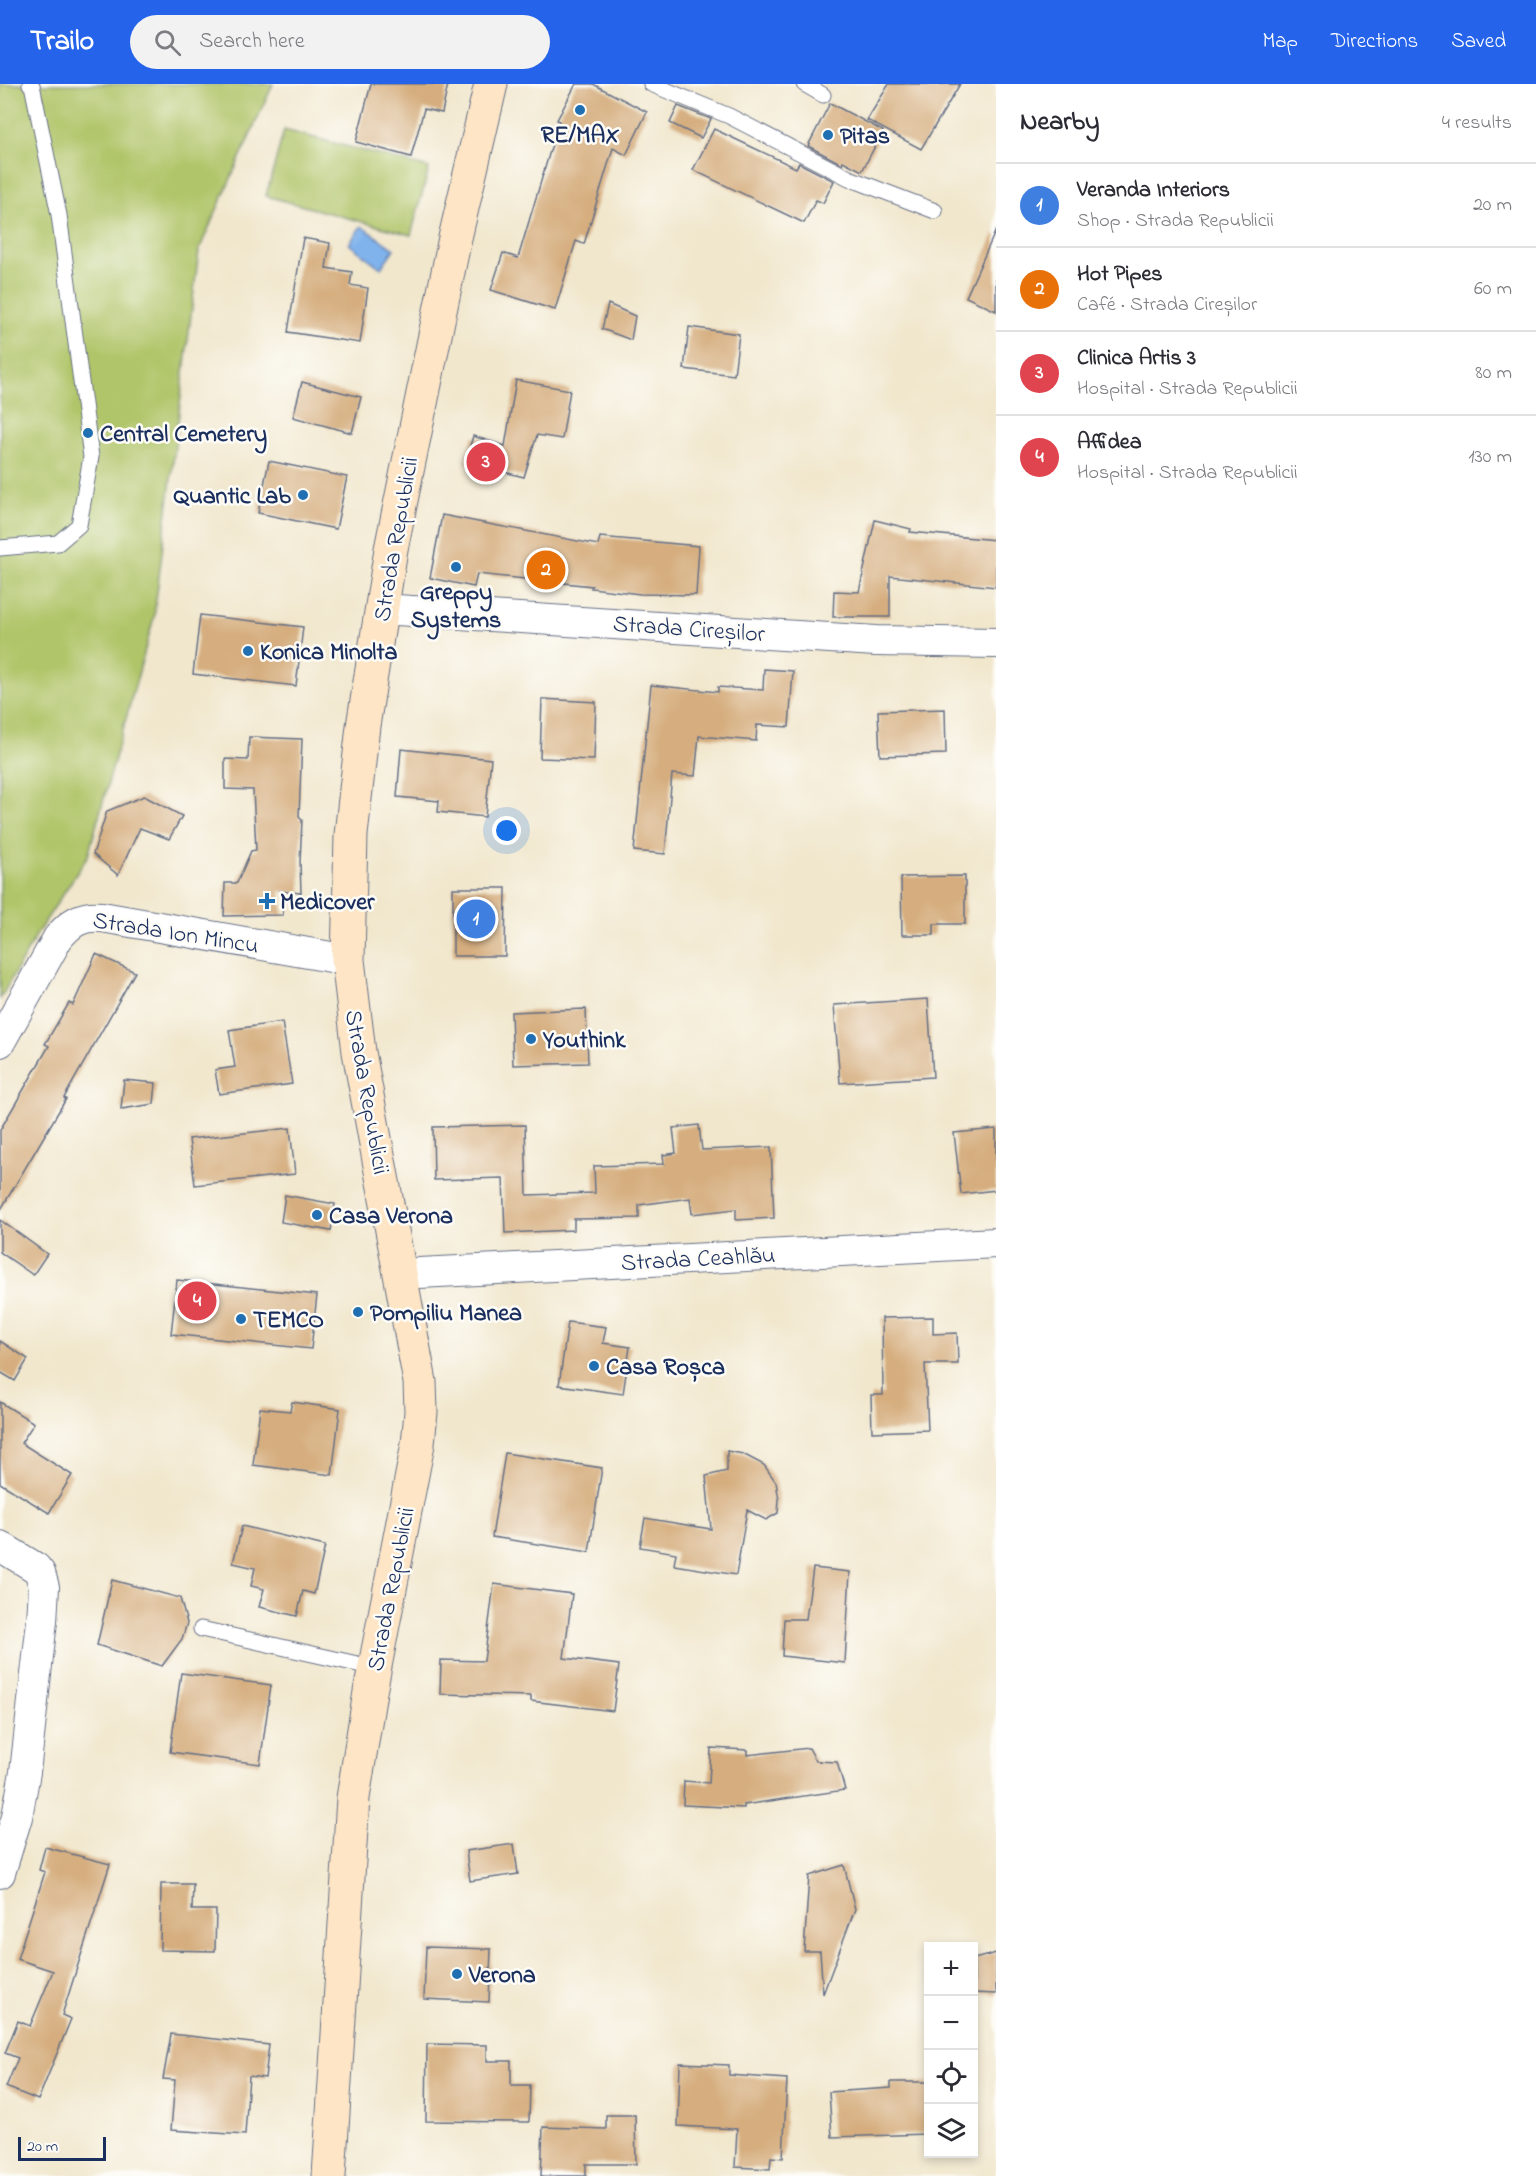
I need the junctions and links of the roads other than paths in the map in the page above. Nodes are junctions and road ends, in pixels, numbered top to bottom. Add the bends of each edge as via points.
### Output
1 (30, 84) edge
2 (491, 84) edge
3 (651, 84) edge
4 (804, 84) edge
5 (824, 95) dead end
6 (935, 211) dead end
7 (0, 548) edge
8 (381, 609) junction
9 (996, 643) edge
10 (348, 960) junction
11 (0, 1042) edge
12 (996, 1243) edge
13 (400, 1274) junction
14 (0, 1546) edge
15 (201, 1629) dead end
16 (375, 1668) junction
17 (0, 1873) edge
18 (329, 2176) edge

1 - 7 lane via 59,215 91,457 79,525 58,543
2 - 8 street, Strada Republicii via 450,261
3 - 6 lane via 729,116 849,178
4 - 5 lane
8 - 9 street, Strada Cireșilor via 876,641
8 - 10 street, Strada Republicii via 351,835
10 - 11 street, Strada Ion Mincu via 102,917 79,918 58,938
10 - 13 street, Strada Republicii via 359,1052
12 - 13 street, Strada Ceahlău
13 - 16 street, Strada Republicii via 420,1382 421,1412
14 - 17 street via 36,1568 44,1587 25,1772 17,1817
15 - 16 lane
16 - 18 street, Strada Republicii via 353,1798

